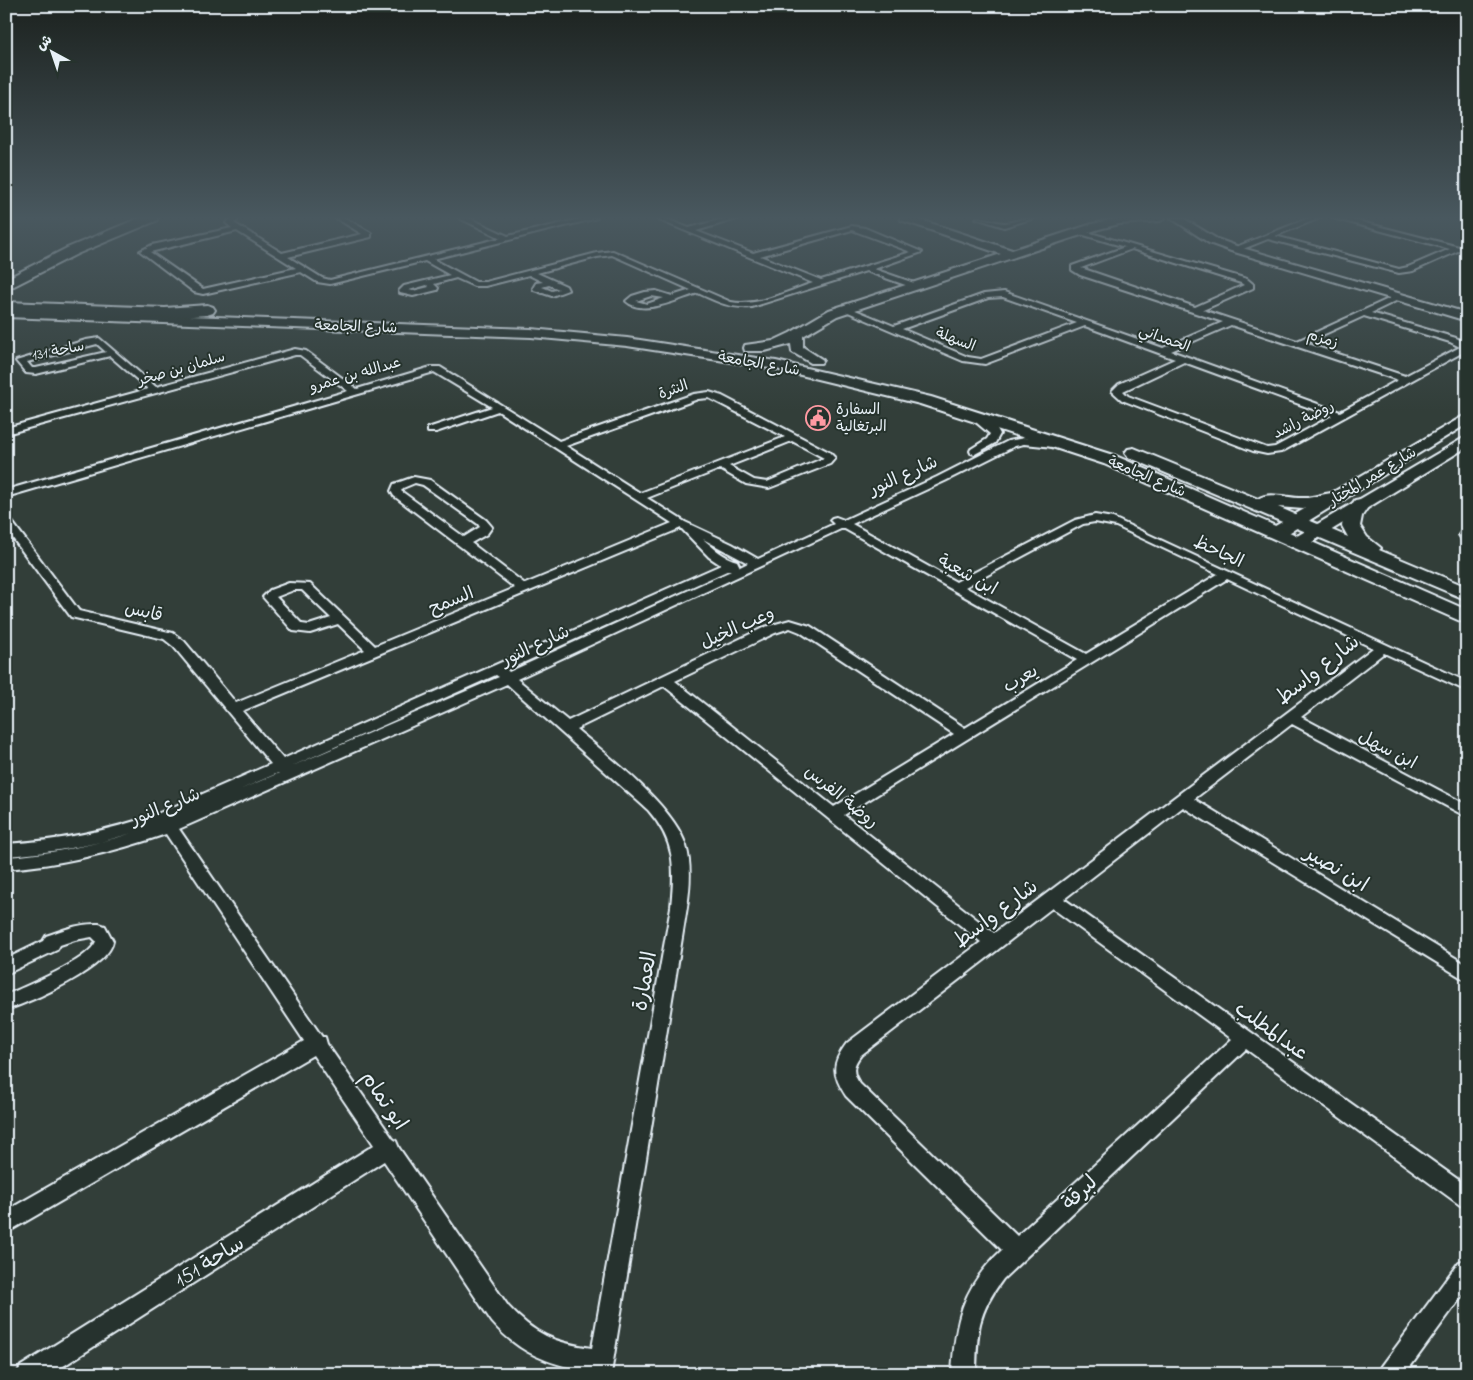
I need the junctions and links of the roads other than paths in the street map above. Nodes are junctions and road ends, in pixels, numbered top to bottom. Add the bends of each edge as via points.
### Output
1 (24, 282) edge
2 (187, 282) edge
3 (245, 282) edge
4 (471, 282) edge
5 (491, 282) edge
6 (678, 282) edge
7 (904, 282) edge
8 (925, 282) edge
9 (1111, 282) edge
10 (1246, 282) edge
11 (1348, 282) edge
12 (820, 283) edge
13 (914, 286) junction
14 (698, 291) junction
15 (1397, 297) junction
16 (672, 299) dead end
17 (6, 303) edge
18 (6, 308) edge
19 (845, 309) junction
20 (60, 310) junction
21 (207, 310) junction
22 (1195, 310) junction
23 (1362, 313) junction
24 (6, 315) edge
25 (1467, 317) edge
26 (1230, 322) junction
27 (1086, 323) junction
28 (894, 329) junction
29 (798, 337) junction
30 (1296, 344) junction
31 (750, 348) junction
32 (111, 352) junction
33 (1162, 352) junction
34 (1184, 359) junction
35 (816, 360) junction
36 (1407, 380) junction
37 (155, 391) junction
38 (354, 391) junction
39 (499, 408) junction
40 (972, 414) junction
41 (1342, 416) junction
42 (1467, 418) edge
43 (1037, 419) dead end
44 (432, 430) dead end
45 (6, 431) edge
46 (793, 437) junction
47 (1467, 440) edge
48 (1088, 444) junction
49 (558, 445) junction
50 (1071, 446) junction
51 (721, 465) junction
52 (6, 494) edge
53 (1235, 495) junction
54 (639, 497) junction
55 (1337, 497) junction
56 (1361, 504) junction
57 (6, 521) edge
58 (837, 521) junction
59 (681, 524) junction
60 (1286, 527) junction
61 (1318, 530) junction
62 (1467, 531) edge
63 (1467, 540) edge
64 (463, 542) junction
65 (1298, 543) junction
66 (1324, 554) junction
67 (752, 560) junction
68 (1393, 562) junction
69 (734, 568) junction
70 (1228, 574) junction
71 (956, 587) junction
72 (523, 589) junction
73 (1467, 594) edge
74 (1467, 600) edge
75 (1467, 618) edge
76 (341, 620) junction
77 (1382, 647) junction
78 (373, 651) junction
79 (1086, 660) junction
80 (503, 674) junction
81 (666, 681) junction
82 (1467, 687) edge
83 (234, 709) junction
84 (1291, 718) junction
85 (568, 727) junction
86 (964, 734) junction
87 (285, 770) junction
88 (1183, 800) junction
89 (1467, 812) edge
90 (833, 815) junction
91 (166, 822) junction
92 (6, 850) edge
93 (6, 863) edge
94 (1052, 899) junction
95 (52, 941) junction
96 (993, 942) junction
97 (6, 959) edge
98 (6, 967) edge
99 (1466, 971) edge
100 (6, 1004) edge
101 (1245, 1038) junction
102 (318, 1043) junction
103 (389, 1147) junction
104 (1467, 1198) edge
105 (6, 1223) edge
106 (1017, 1250) junction
107 (1467, 1270) edge
108 (600, 1367) edge
109 (29, 1374) edge
110 (964, 1374) edge
111 (1390, 1374) edge

1 - 20 highway via 17,289 18,294
2 - 3 street via 203,292
4 - 5 street
6 - 14 street
7 - 13 street
8 - 13 street
9 - 22 street, زمزم
10 - 22 street via 1250,286
11 - 15 street
12 - 14 street via 744,306
13 - 19 street
14 - 16 street
15 - 23 street
15 - 25 street
17 - 20 main road, شارع الجامعة
18 - 21 highway via 165,313
19 - 28 street, السهلة
19 - 29 street via 821,318
20 - 21 main road, شارع الجامعة
20 - 24 highway
20 - 40 main road, شارع الجامعة via 583,337 776,365
21 - 31 main road, شارع الجامعة via 502,319 651,332
22 - 26 street, زمزم
23 - 30 street
23 - 36 street, روضة راشد via 1464,345 1462,350
26 - 30 street, زمزم
26 - 33 street
27 - 28 street, الحمداني via 999,294
27 - 28 street, السهلة via 982,362 966,359
27 - 33 street, الحمداني
29 - 31 street via 776,346
29 - 35 street via 797,349
30 - 36 street, زمزم
31 - 35 main road, شارع الجامعة
32 - 32 street, ساحة 131 via 100,342 93,341 21,361 29,371 36,371
32 - 37 street, ساحة 131
33 - 34 street, الحمداني
34 - 41 street, الحمداني
34 - 41 street, روضة راشد via 1122,386 1117,392 1125,398 1267,451 1277,450
35 - 43 main road, شارع الجامعة via 910,382
36 - 41 street, روضة راشد
37 - 38 street, سلمان بن صخر via 295,352 303,353
37 - 45 street, سلمان بن صخر
38 - 39 street, عبدالله بن عمرو via 434,369
38 - 52 street, عبدالله بن عمرو
39 - 44 street
39 - 49 street, عبدالله بن عمرو
40 - 50 main road, شارع الجامعة
40 - 58 street, شارع النور via 994,431 994,438 989,443
42 - 55 street, شارع عمر المختار
46 - 49 street, النثرة via 719,398 704,395
46 - 51 street
46 - 51 street, النثرة via 829,456 829,461 779,483 762,486
47 - 56 street, شارع عمر المختار
48 - 50 main road, شارع الجامعة
48 - 53 main road, شارع الجامعة via 1139,455
48 - 60 main road
49 - 54 street, عبدالله بن عمرو
50 - 58 street, شارع النور via 1032,441 1012,443 941,479
51 - 54 street
53 - 55 main road via 1291,504
53 - 60 main road, شارع الجامعة
54 - 59 street, عبدالله بن عمرو
55 - 60 street, شارع عمر المختار
56 - 61 street, شارع عمر المختار
56 - 68 main road via 1351,521 1355,534
57 - 83 street, قابس via 74,614 175,640
58 - 67 street, شارع النور
58 - 71 street, ابن شعبة
59 - 67 street, عبدالله بن عمرو
59 - 69 street, عبدالله بن عمرو
59 - 72 street, السمح
60 - 61 main road, شارع الجامعة
60 - 65 main road, شارع الجامعة
61 - 65 street, شارع عمر المختار
61 - 68 main road, شارع الجامعة
62 - 63 street
64 - 64 street via 483,532 486,527 426,482 414,480 398,486 398,494
64 - 72 street
65 - 66 main road, شارع الجامعة
66 - 74 main road via 1326,550 1340,550
66 - 75 main road, شارع الجامعة
67 - 69 street, شارع النور
68 - 73 main road, شارع الجامعة
69 - 80 street, شارع النور
70 - 71 street, الجاحظ via 1108,519 1090,518
70 - 77 street, الجاحظ
70 - 79 street, يعرب
71 - 79 street, ابن شعبة
72 - 78 street, السمح
76 - 76 street via 303,586 293,586 269,597 302,630
76 - 78 street
77 - 82 street, الجاحظ
77 - 84 street, شارع واسط
78 - 83 street, السمح
79 - 86 street, يعرب
80 - 85 street, العمارة
80 - 87 street, شارع النور
81 - 85 street, وعب الخيل
81 - 86 street, وعب الخيل via 770,630 790,624 805,630
81 - 90 street, روضة الفرس
83 - 87 street, قابس
84 - 88 street, شارع واسط
84 - 89 street, ابن سهل
85 - 108 street, العمارة via 636,790 671,829 680,857 682,878
86 - 90 street, يعرب
87 - 91 street, شارع النور
88 - 94 street, شارع واسط
88 - 99 street, ابن نصير
90 - 96 street, روضة الفرس
91 - 92 street, شارع النور via 84,842
91 - 93 street, شارع النور via 124,843 57,858
91 - 102 street, ابو تمام
94 - 96 street, شارع واسط
94 - 101 street, عبدالمطلب
95 - 97 street via 46,940
95 - 98 street via 51,945
95 - 100 street via 88,929 99,931 104,944 97,956 84,965
96 - 106 street, شارع واسط via 854,1049 843,1068 845,1079 853,1090
101 - 104 street, عبدالمطلب
101 - 106 street, لبرقة
102 - 103 street, ابو تمام
102 - 105 street
103 - 108 street, ابو تمام via 513,1330 528,1342
103 - 109 street, ساحة 151
106 - 110 street, لبرقة via 978,1293 966,1334
107 - 111 street

